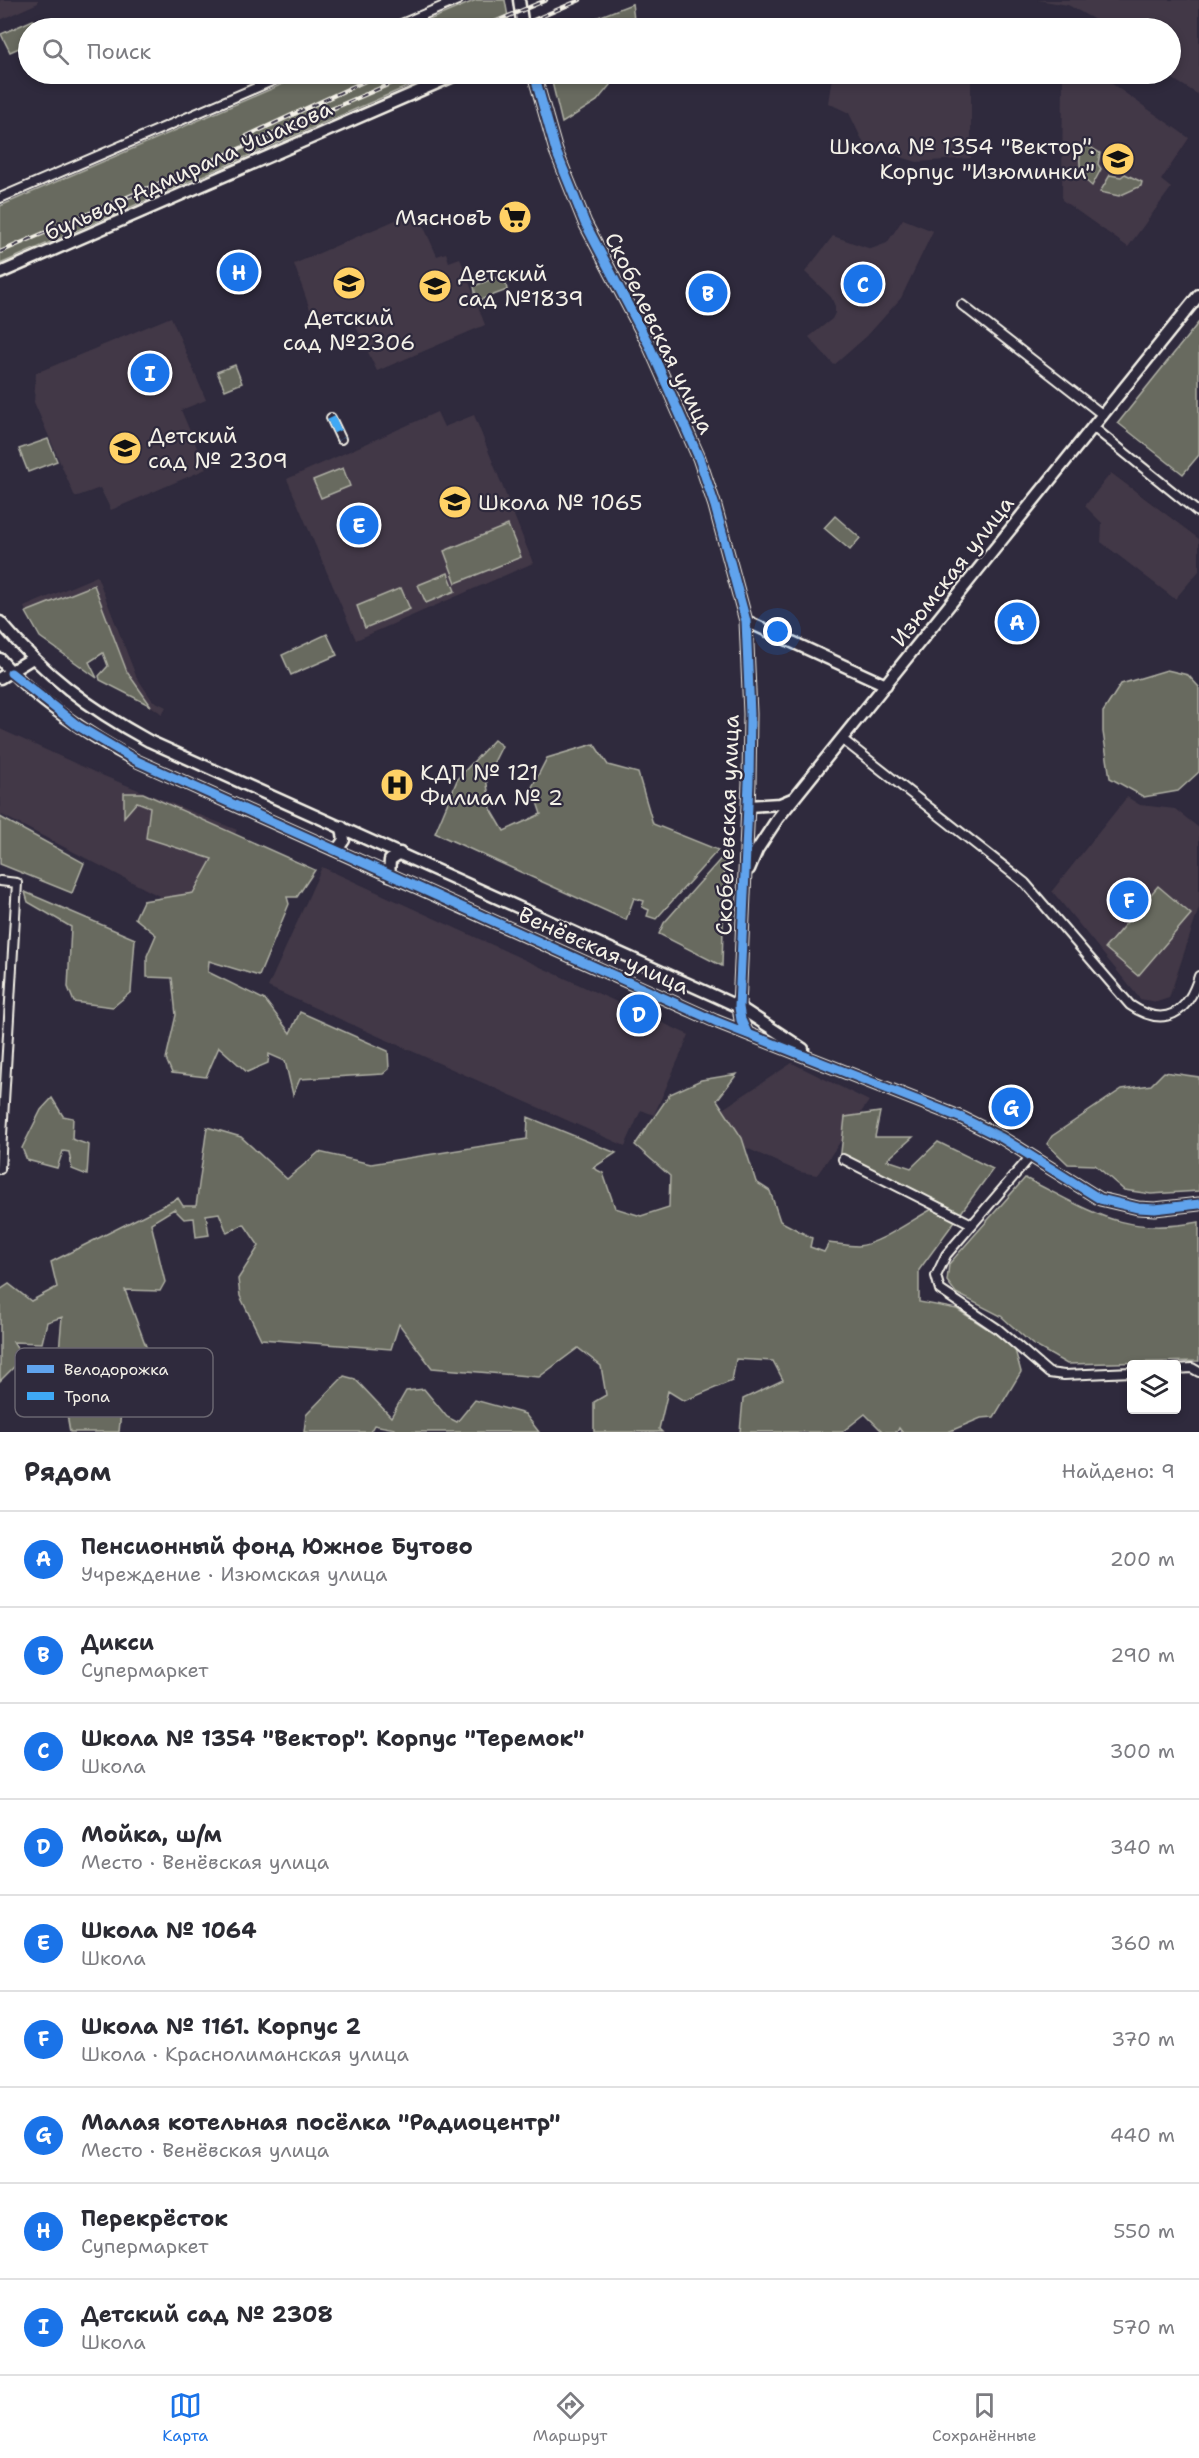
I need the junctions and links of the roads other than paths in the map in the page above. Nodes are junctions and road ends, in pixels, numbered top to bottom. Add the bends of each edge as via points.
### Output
1 (458, 0) edge
2 (519, 0) edge
3 (416, 18) edge
4 (522, 18) edge
5 (265, 84) edge
6 (435, 84) edge
7 (537, 84) edge
8 (0, 198) edge
9 (0, 273) edge
10 (1199, 296) edge
11 (962, 305) dead end
12 (1103, 415) junction
13 (331, 418) dead end
14 (1093, 427) junction
15 (341, 439) dead end
16 (1199, 513) edge
17 (746, 621) junction
18 (0, 622) edge
19 (0, 659) edge
20 (32, 659) junction
21 (11, 673) junction
22 (0, 678) edge
23 (886, 685) junction
24 (842, 739) junction
25 (796, 796) junction
26 (749, 806) junction
27 (342, 827) junction
28 (333, 849) junction
29 (400, 854) junction
30 (389, 875) junction
31 (746, 877) junction
32 (0, 881) edge
33 (1199, 976) edge
34 (741, 978) junction
35 (715, 996) junction
36 (739, 1007) junction
37 (715, 1021) junction
38 (747, 1033) junction
39 (818, 1059) junction
40 (1031, 1156) junction
41 (843, 1159) dead end
42 (0, 1169) edge
43 (1199, 1204) edge
44 (972, 1224) junction
45 (1181, 1369) edge
46 (1127, 1371) edge
47 (1199, 1372) edge

1 - 3 street
2 - 4 street
5 - 8 street
6 - 9 street, бульвар Адмирала Ушакова
7 - 17 street, Скобелевская улица via 553,142 585,223 649,345 699,458 716,506
10 - 12 street, Изюмская улица
11 - 12 street
12 - 14 street, Изюмская улица
13 - 15 street
14 - 16 street
14 - 23 street, Изюмская улица
17 - 23 street
17 - 26 street, Скобелевская улица
18 - 20 street, Венёвская улица
19 - 21 street, Венёвская улица
20 - 21 street
20 - 27 street, Венёвская улица via 102,715 149,741
21 - 22 street
21 - 28 street, Венёвская улица via 107,745
23 - 24 street, Изюмская улица
24 - 25 street, Изюмская улица
24 - 33 street via 1025,883 1141,1013 1159,1017 1178,1012 1193,997
25 - 26 street via 780,804
25 - 31 street, Изюмская улица via 757,850
26 - 31 street, Скобелевская улица
27 - 28 street via 344,840
27 - 29 street, Венёвская улица
28 - 30 street, Венёвская улица
29 - 30 street via 390,860
29 - 35 street, Венёвская улица
30 - 37 street, Венёвская улица
31 - 34 street, Скобелевская улица
32 - 42 street via 17,883
34 - 35 street via 732,993
34 - 36 street, Скобелевская улица
35 - 36 street, Венёвская улица
36 - 37 street via 732,1019
36 - 38 street
36 - 39 street, Венёвская улица
37 - 38 street, Венёвская улица
38 - 39 street, Венёвская улица
39 - 40 street, Венёвская улица via 962,1118
40 - 43 street, Венёвская улица via 1100,1199 1138,1208
40 - 44 street
41 - 44 street
44 - 46 street via 946,1256 936,1276 940,1290 998,1329 1049,1373
45 - 47 street

